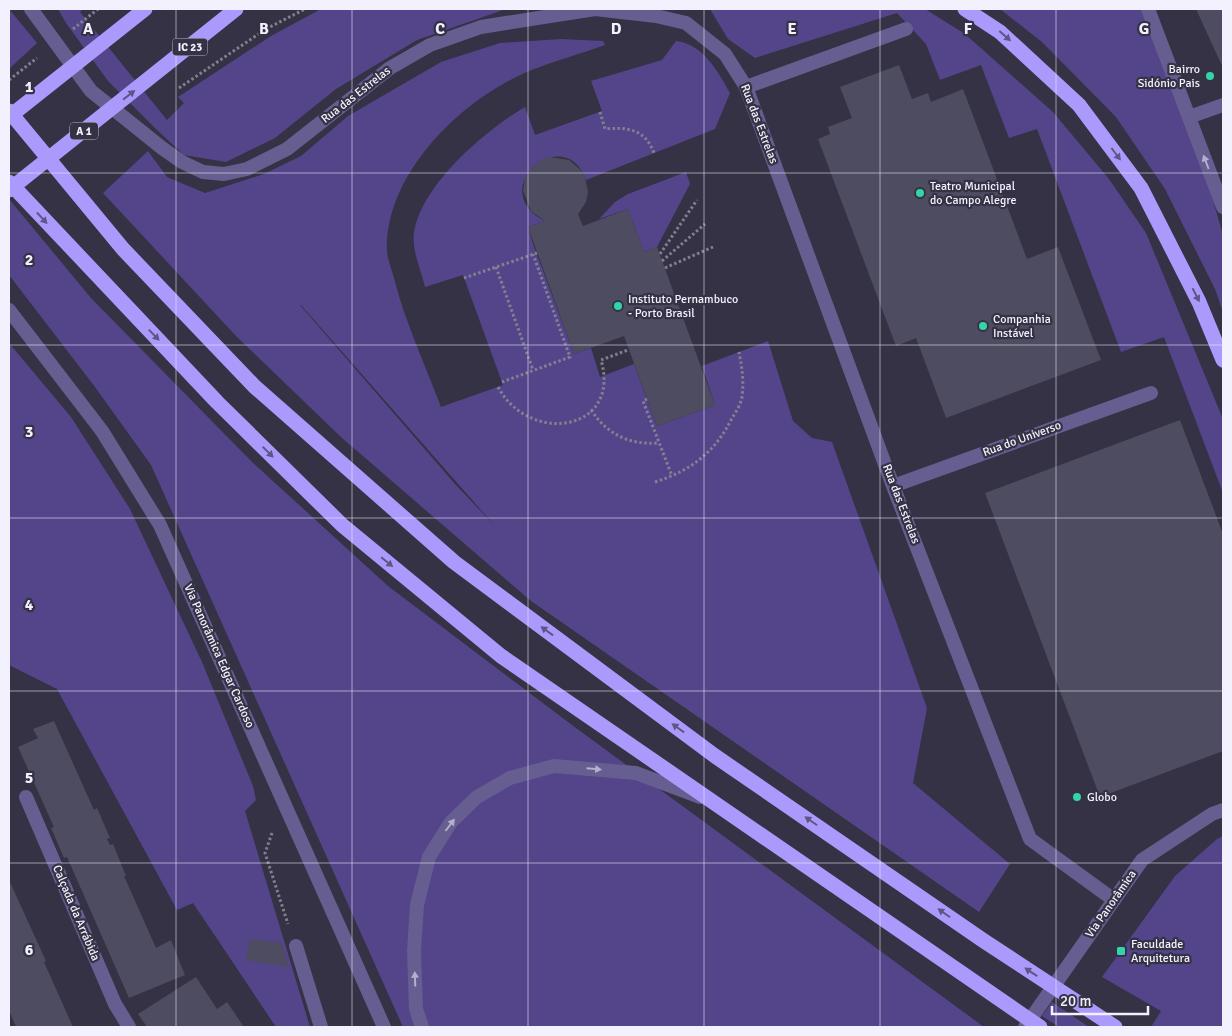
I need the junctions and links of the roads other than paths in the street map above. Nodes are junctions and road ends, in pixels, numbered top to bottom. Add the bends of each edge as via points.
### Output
1 (30, 9) edge
2 (146, 9) edge
3 (236, 9) edge
4 (242, 9) edge
5 (965, 9) edge
6 (1148, 9) edge
7 (221, 22) junction
8 (906, 30) dead end
9 (159, 71) joint
10 (746, 87) junction
11 (1223, 105) edge
12 (9, 111) edge
13 (9, 117) edge
14 (1188, 118) junction
15 (9, 182) edge
16 (9, 190) edge
17 (1223, 207) edge
18 (9, 310) edge
19 (1223, 360) edge
20 (1150, 393) dead end
21 (893, 486) junction
22 (26, 797) dead end
23 (710, 800) junction
24 (1223, 810) edge
25 (1114, 900) junction
26 (296, 946) road end
27 (128, 1027) edge
28 (321, 1027) edge
29 (384, 1027) edge
30 (422, 1027) edge
31 (1025, 1027) edge
32 (1040, 1027) edge
33 (1116, 1027) edge

1 - 10 street, Rua das Estrelas via 90,91 162,148 203,172 224,174 247,169 287,149 390,68 430,45 480,27 596,9 656,16 686,23 725,54
2 - 13 highway
3 - 7 highway, IC 23
4 - 7 highway
5 -> 19 highway via 1000,32 1079,105 1141,188 1199,302
6 - 14 street
7 - 9 highway, IC 23
8 - 10 street
16 -> 9 highway, A 1
10 - 21 street, Rua das Estrelas
11 - 14 street
33 -> 12 highway via 984,941 715,756 454,562 255,387 124,250
17 -> 14 street
15 -> 23 highway via 217,402 342,525 501,656
18 - 29 street, Via Panorâmica Edgar Cardoso via 102,430 160,525
20 - 21 street, Rua do Universo
21 - 25 street, Rua das Estrelas via 1030,839
22 - 27 street, Calçada da Arrábida via 115,1004
30 -> 23 street via 416,1009 414,952 417,905 429,857 451,822 477,797 510,778 554,766 636,773
23 - 32 highway
24 - 25 street, Via Panorâmica via 1142,860
25 - 31 street, Via Panorâmica
26 - 28 street

